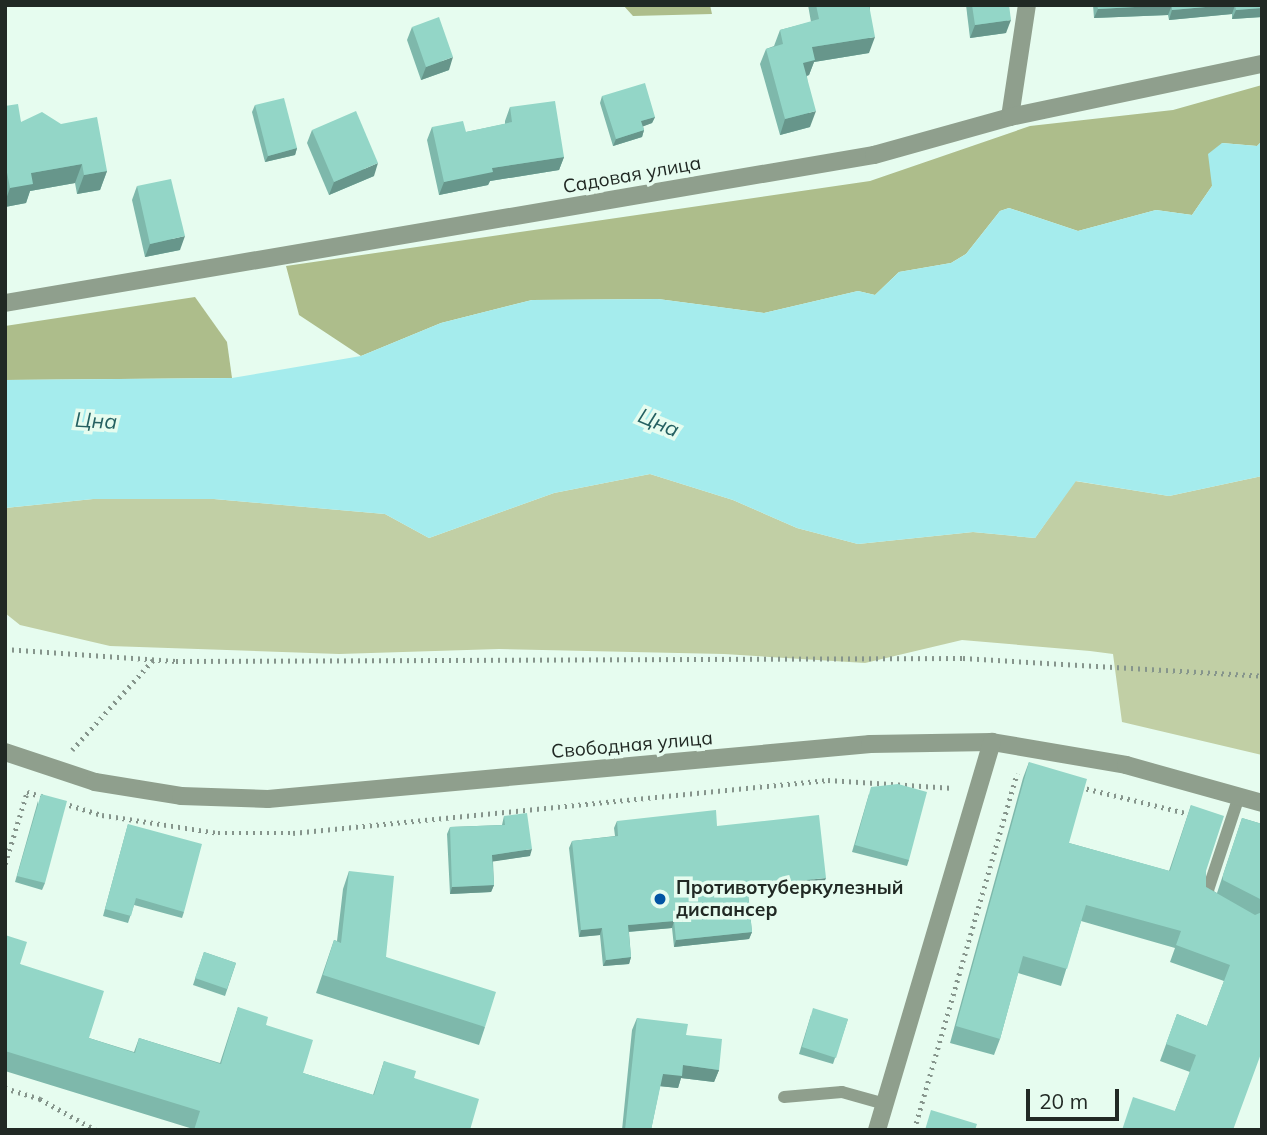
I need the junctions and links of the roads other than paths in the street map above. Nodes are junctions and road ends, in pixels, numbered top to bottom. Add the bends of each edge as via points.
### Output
1 (1027, 5) edge
2 (1262, 64) edge
3 (1010, 117) junction
4 (5, 303) edge
5 (992, 743) junction
6 (5, 752) edge
7 (1239, 796) junction
8 (1262, 803) edge
9 (1219, 908) edge
10 (784, 1097) dead end
11 (885, 1104) junction
12 (877, 1130) edge

1 - 3 street
2 - 3 street, Садовая улица
3 - 4 street, Садовая улица via 874,155
5 - 6 street, Свободная улица via 870,744 268,799 181,796 95,782
5 - 7 street, Свободная улица via 1062,751
5 - 11 street
7 - 8 street, Свободная улица
7 - 9 lane via 1208,890 1209,902
10 - 11 lane via 842,1092
11 - 12 street

